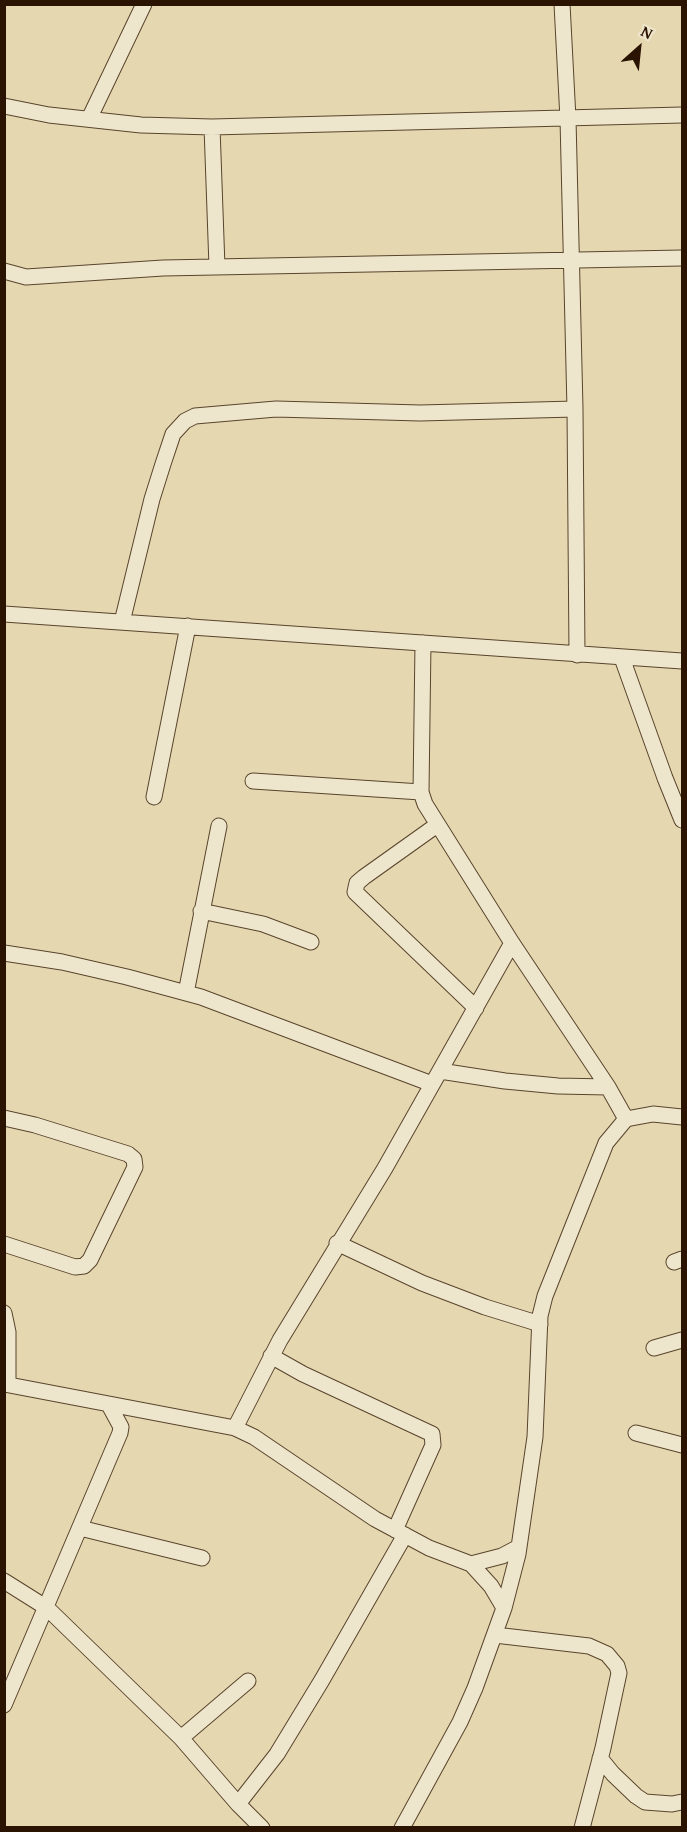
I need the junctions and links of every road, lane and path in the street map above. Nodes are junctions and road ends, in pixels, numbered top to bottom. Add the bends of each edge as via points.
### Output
1 (144, 4) edge
2 (562, 4) edge
3 (4, 106) edge
4 (682, 116) edge
5 (89, 119) junction
6 (568, 119) junction
7 (212, 127) junction
8 (682, 258) edge
9 (571, 261) junction
10 (217, 267) junction
11 (4, 271) edge
12 (575, 409) junction
13 (4, 614) edge
14 (122, 622) junction
15 (188, 626) junction
16 (423, 643) junction
17 (577, 655) junction
18 (622, 658) junction
19 (682, 661) edge
20 (253, 781) dead end
21 (421, 792) junction
22 (154, 797) dead end
23 (682, 820) edge
24 (437, 825) junction
25 (219, 826) dead end
26 (201, 911) junction
27 (311, 942) dead end
28 (512, 943) junction
29 (4, 953) edge
30 (186, 993) junction
31 (476, 1008) junction
32 (436, 1078) junction
33 (608, 1087) junction
34 (682, 1117) edge
35 (4, 1118) edge
36 (626, 1119) junction
37 (338, 1243) junction
38 (4, 1244) edge
39 (4, 1313) edge
40 (540, 1324) junction
41 (682, 1340) edge
42 (654, 1348) dead end
43 (272, 1356) junction
44 (6, 1384) edge
45 (109, 1405) junction
46 (235, 1428) junction
47 (636, 1433) dead end
48 (682, 1445) edge
49 (80, 1528) junction
50 (400, 1532) junction
51 (519, 1547) junction
52 (202, 1558) dead end
53 (471, 1564) junction
54 (4, 1581) edge
55 (47, 1608) junction
56 (504, 1608) junction
57 (495, 1635) junction
58 (248, 1681) dead end
59 (4, 1705) edge
60 (181, 1738) junction
61 (600, 1758) junction
62 (682, 1802) edge
63 (238, 1804) junction
64 (261, 1827) edge
65 (402, 1827) edge
66 (582, 1827) edge

1 - 5 street
2 - 6 street
3 - 5 street
4 - 6 street
5 - 7 street
6 - 7 street
6 - 9 street
7 - 10 street
8 - 9 street
9 - 10 street
9 - 12 street
10 - 11 street via 26,277
12 - 14 street via 420,413 276,409 195,416 173,434 152,499
12 - 17 street
13 - 14 street
14 - 15 street
15 - 16 street
15 - 22 street
16 - 17 street
16 - 21 street
17 - 18 street
18 - 19 street
18 - 23 street
20 - 21 street
21 - 24 street
24 - 28 street
24 - 31 street via 364,877 355,892
25 - 26 street
26 - 27 street via 263,924
26 - 30 street
28 - 31 street
28 - 33 street
29 - 30 street via 62,962
30 - 32 street
31 - 32 street
32 - 33 street
32 - 37 street
33 - 36 street
34 - 36 street via 653,1114
35 - 38 street via 128,1154 135,1167 84,1266 75,1267
36 - 40 street via 606,1143 545,1296
37 - 40 street via 422,1283
37 - 43 street
39 - 44 street via 8,1332
40 - 51 street via 535,1437
41 - 42 street
43 - 46 street
43 - 50 street via 432,1434 433,1445
44 - 45 street
45 - 46 street
45 - 49 street via 121,1427 120,1433
46 - 50 street
47 - 48 street
49 - 52 street
49 - 55 street
50 - 53 street
50 - 63 street via 322,1680
51 - 53 street
51 - 56 street
53 - 56 street
54 - 55 street
55 - 59 street
55 - 60 street
56 - 57 street
57 - 61 street via 588,1646 613,1659 620,1673
57 - 65 street via 460,1722
58 - 60 street
60 - 63 street
61 - 62 street via 645,1802
61 - 66 street
63 - 64 street

